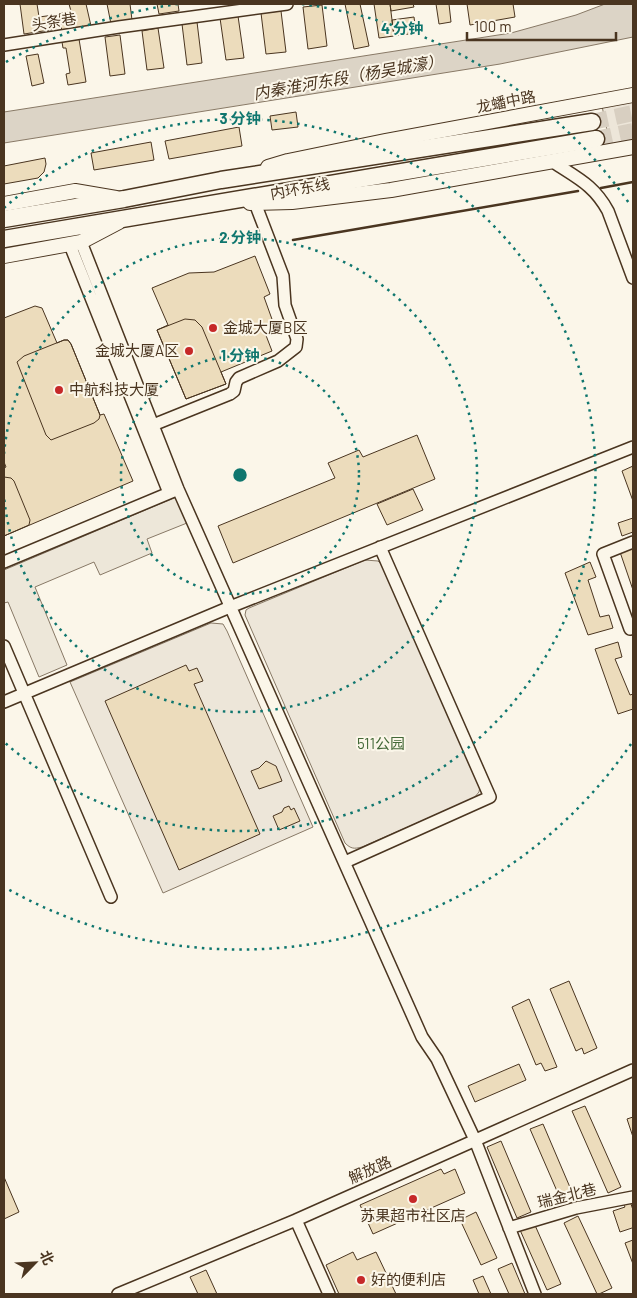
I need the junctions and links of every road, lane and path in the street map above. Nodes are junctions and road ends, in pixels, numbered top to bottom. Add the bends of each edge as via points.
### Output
1 (287, 4) edge
2 (4, 45) edge
3 (633, 95) edge
4 (592, 122) tunnel mouth
5 (596, 139) tunnel mouth
6 (633, 147) edge
7 (553, 162) junction
8 (222, 180) junction
9 (124, 199) junction
10 (255, 203) junction
11 (4, 204) edge
12 (206, 205) junction
13 (127, 218) junction
14 (4, 220) edge
15 (4, 239) edge
16 (75, 243) junction
17 (4, 256) edge
18 (633, 278) edge
19 (153, 425) junction
20 (633, 447) edge
21 (174, 491) junction
22 (633, 542) edge
23 (380, 547) junction
24 (4, 562) edge
25 (230, 607) junction
26 (632, 632) edge
27 (4, 646) edge
28 (24, 694) junction
29 (4, 702) edge
30 (345, 862) junction
31 (111, 897) dead end
32 (633, 1070) edge
33 (474, 1140) junction
34 (633, 1197) edge
35 (296, 1220) junction
36 (509, 1228) junction
37 (118, 1294) edge
38 (328, 1294) edge
39 (535, 1294) edge

1 - 2 street, 头条巷
3 - 8 main road, 龙蟠中路 via 288,161
4 - 8 highway, 内环东线
5 - 12 highway, 内环东线
6 - 7 main road
7 - 10 main road via 391,190 292,202
7 - 18 street via 595,190 603,202
8 - 9 highway, 内环东线
9 - 11 main road via 74,191
9 - 14 highway, 内环东线
10 - 12 main road
10 - 19 street via 282,276 285,306 297,339 296,347 278,361 239,378 230,394
12 - 13 highway, 内环东线
13 - 15 highway, 内环东线
13 - 16 main road
16 - 17 main road
16 - 19 street
16 - 21 street
19 - 21 street
20 - 23 street
21 - 24 street
21 - 25 street
22 - 26 street via 603,554
23 - 25 street
23 - 30 street via 490,797
25 - 28 street
25 - 30 street
27 - 28 street
28 - 29 street
28 - 31 street
30 - 33 street via 422,1038 437,1059
32 - 33 street, 解放路
33 - 35 street, 解放路
33 - 36 street
34 - 36 street, 瑞金北巷 via 568,1210
35 - 37 street, 解放路
35 - 38 street
36 - 39 street

